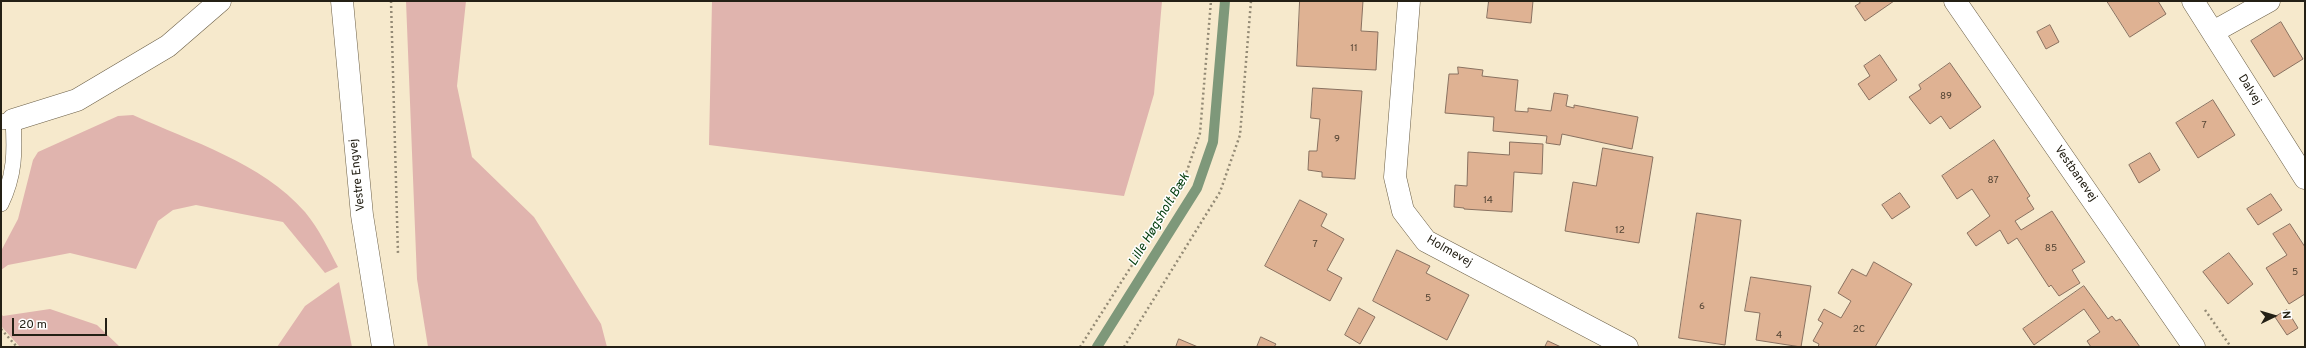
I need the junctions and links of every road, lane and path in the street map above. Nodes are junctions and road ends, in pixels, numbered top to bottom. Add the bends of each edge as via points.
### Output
1 (220, 1) edge
2 (342, 1) edge
3 (391, 1) edge
4 (1211, 1) edge
5 (1251, 1) edge
6 (1409, 1) edge
7 (1955, 1) edge
8 (2193, 1) edge
9 (2269, 1) edge
10 (2213, 32) junction
11 (7, 121) edge
12 (2305, 178) edge
13 (1, 204) edge
14 (399, 260) dead end
15 (1, 329) edge
16 (17, 347) edge
17 (383, 347) edge
18 (1080, 347) edge
19 (1124, 347) edge
20 (1627, 347) edge
21 (2194, 347) edge

1 - 11 street via 168,46 77,100
2 - 17 street, Vestre Engvej via 362,215
3 - 14 path
4 - 18 path via 1200,133 1181,188
5 - 19 path via 1240,135 1220,192
6 - 20 street, Holmevej via 1395,177 1403,211 1426,241
7 - 21 street, Vestbanevej
8 - 10 street, Dalvej
9 - 10 street
10 - 12 street, Dalvej
11 - 13 lane via 16,155 8,189
15 - 16 path

